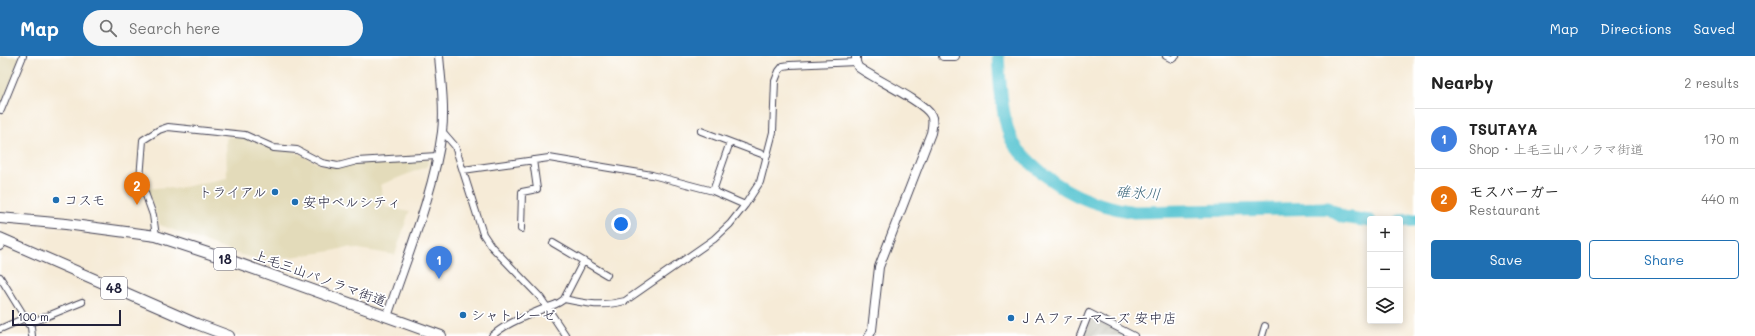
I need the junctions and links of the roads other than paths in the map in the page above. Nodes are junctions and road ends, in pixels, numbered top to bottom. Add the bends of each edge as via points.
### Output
1 (23, 56) edge
2 (439, 56) edge
3 (943, 56) edge
4 (955, 56) edge
5 (1166, 56) edge
6 (1176, 56) edge
7 (856, 59) edge
8 (1, 110) edge
9 (442, 131) junction
10 (701, 132) dead end
11 (730, 142) junction
12 (437, 156) junction
13 (767, 156) junction
14 (534, 160) junction
15 (463, 170) junction
16 (713, 191) junction
17 (745, 205) junction
18 (0, 218) edge
19 (522, 229) dead end
20 (156, 236) junction
21 (2, 242) edge
22 (553, 243) dead end
23 (583, 262) junction
24 (607, 275) dead end
25 (0, 276) edge
26 (564, 299) junction
27 (82, 302) dead end
28 (547, 308) junction
29 (387, 317) junction
30 (27, 321) junction
31 (1265, 326) dead end
32 (0, 329) edge
33 (32, 336) edge
34 (229, 336) edge
35 (441, 336) edge
36 (492, 336) edge
37 (566, 336) edge
38 (869, 336) edge
39 (1080, 336) edge
40 (1134, 336) edge
41 (1262, 336) edge

1 - 8 street
2 - 9 street
3 - 4 street
5 - 6 street via 1172,59
7 - 13 street via 783,66 775,81 773,132
7 - 38 street via 864,71 922,106 931,115 933,125 879,267 872,330
9 - 12 street
9 - 15 street via 455,146
10 - 11 street
11 - 13 street
11 - 16 street
12 - 20 street via 357,161 338,166 322,163 297,150 274,148 245,135 168,127 143,140 140,179 154,215
12 - 29 street via 426,200
13 - 17 street via 760,182
14 - 15 street
14 - 16 street via 549,158 644,174
14 - 19 street via 537,189 522,192
15 - 28 street via 484,234 491,246 540,297
16 - 17 street
17 - 26 street via 714,239 625,301 608,306 595,306
18 - 20 main road, 上毛三山パノラマ街道 / 18
20 - 29 main road, 上毛三山パノラマ街道 / 18
21 - 34 main road, 48
22 - 23 street
23 - 24 street
23 - 26 street
25 - 30 street
26 - 28 street via 558,305
27 - 30 street
28 - 36 street via 498,330
28 - 37 street
29 - 35 main road, 上毛三山パノラマ街道 / 18
30 - 32 street
30 - 33 street
31 - 41 street
39 - 40 street via 1089,313

